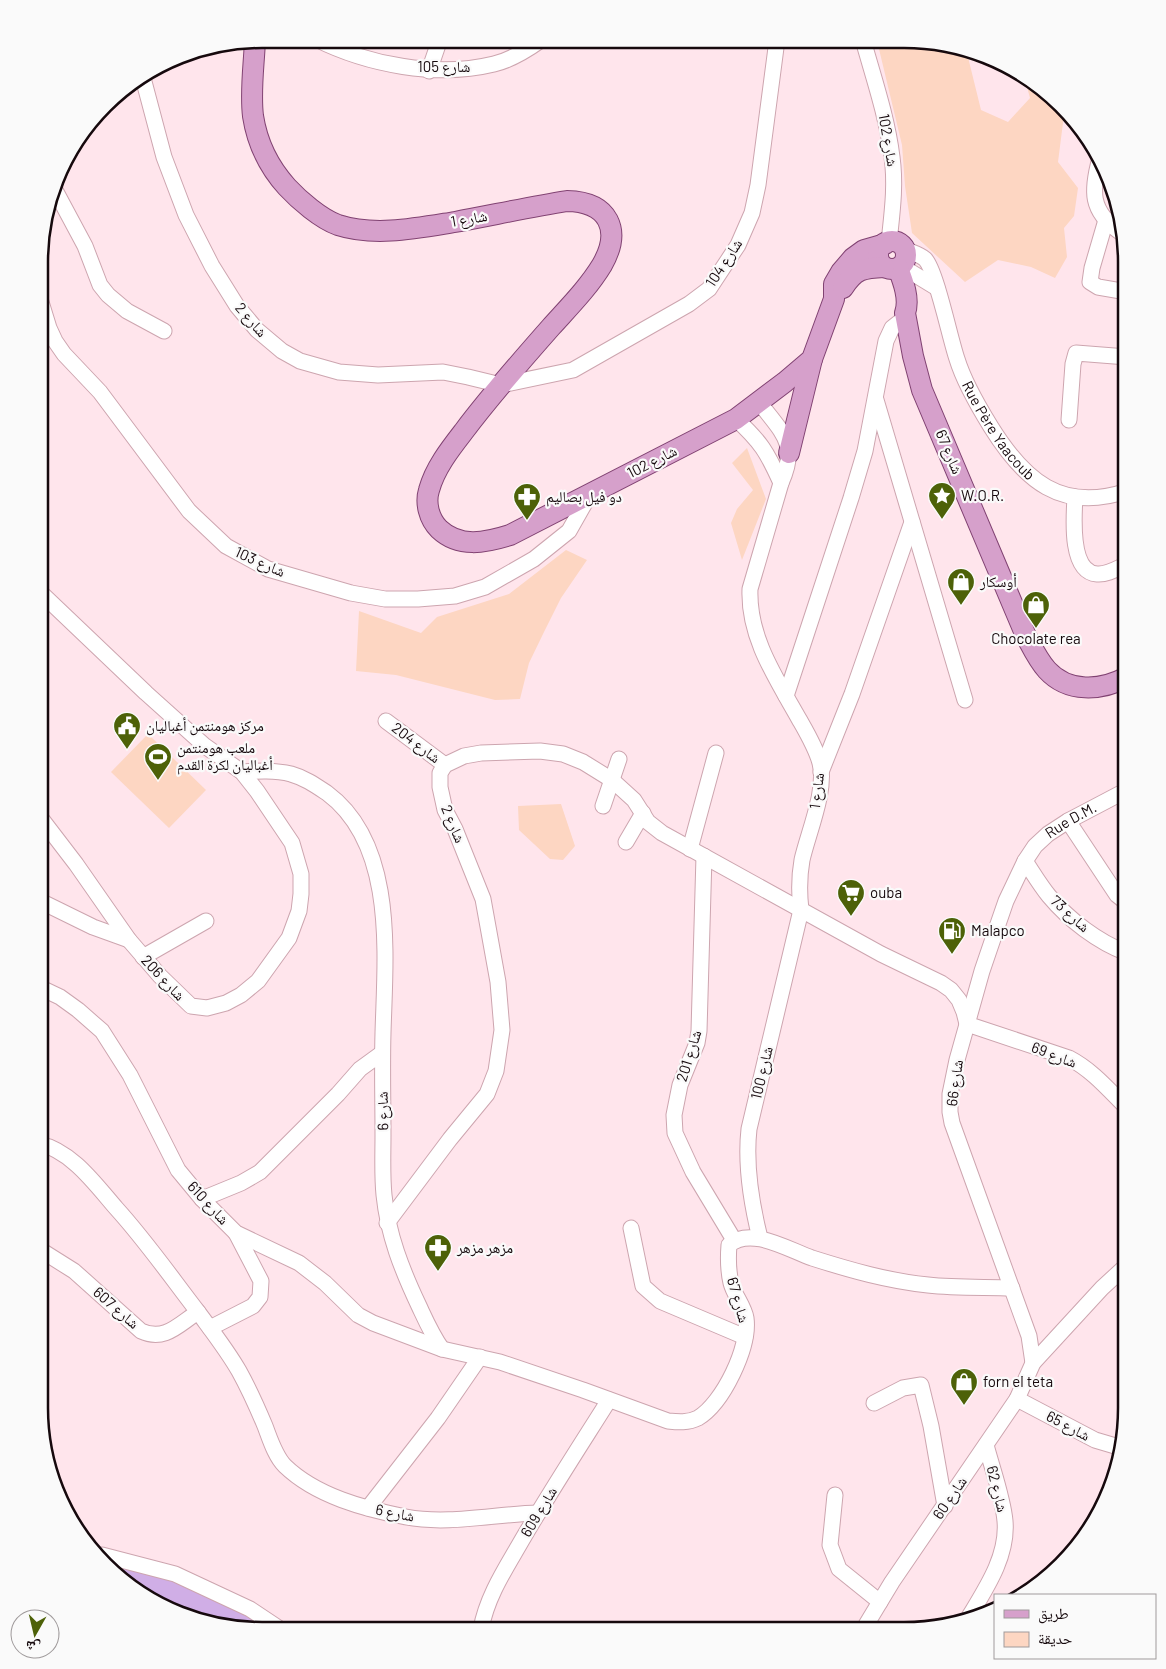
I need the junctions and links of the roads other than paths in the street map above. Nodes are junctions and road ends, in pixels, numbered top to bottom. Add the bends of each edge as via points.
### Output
1 (255, 48) edge
2 (338, 48) edge
3 (437, 48) edge
4 (528, 48) edge
5 (776, 48) edge
6 (866, 48) edge
7 (429, 70) junction
8 (144, 83) edge
9 (1097, 170) edge
10 (58, 196) edge
11 (1106, 220) junction
12 (1116, 228) edge
13 (893, 258) junction
14 (1118, 290) edge
15 (906, 315) junction
16 (48, 325) edge
17 (164, 331) dead end
18 (1118, 356) edge
19 (812, 358) junction
20 (501, 385) junction
21 (876, 398) junction
22 (759, 402) junction
23 (736, 419) junction
24 (1069, 420) dead end
25 (789, 453) junction
26 (781, 483) junction
27 (590, 494) junction
28 (1118, 494) edge
29 (1075, 497) junction
30 (912, 522) junction
31 (1118, 568) edge
32 (48, 600) edge
33 (1118, 682) edge
34 (786, 696) junction
35 (965, 700) dead end
36 (386, 721) dead end
37 (716, 753) dead end
38 (619, 759) dead end
39 (445, 765) junction
40 (242, 772) junction
41 (821, 772) junction
42 (612, 780) junction
43 (1118, 795) edge
44 (603, 806) dead end
45 (643, 814) junction
46 (1068, 821) junction
47 (48, 827) edge
48 (626, 842) dead end
49 (697, 853) junction
50 (1025, 861) junction
51 (1118, 896) edge
52 (48, 905) edge
53 (800, 910) junction
54 (206, 921) dead end
55 (129, 940) junction
56 (1118, 950) edge
57 (143, 956) junction
58 (48, 991) edge
59 (966, 1024) junction
60 (382, 1053) junction
61 (1118, 1099) edge
62 (48, 1148) edge
63 (202, 1200) junction
64 (387, 1223) junction
65 (630, 1228) dead end
66 (236, 1233) junction
67 (760, 1238) junction
68 (734, 1240) junction
69 (48, 1255) edge
70 (1118, 1273) edge
71 (1012, 1288) junction
72 (198, 1312) junction
73 (210, 1328) junction
74 (745, 1337) junction
75 (442, 1349) junction
76 (480, 1357) junction
77 (1033, 1364) junction
78 (1017, 1399) junction
79 (609, 1400) junction
80 (874, 1403) dead end
81 (986, 1445) junction
82 (1115, 1446) edge
83 (835, 1495) dead end
84 (945, 1506) junction
85 (368, 1508) junction
86 (538, 1513) junction
87 (108, 1556) edge
88 (880, 1602) junction
89 (973, 1610) edge
90 (271, 1622) edge
91 (482, 1622) edge
92 (868, 1622) edge

1 - 20 main road, شارع 1 via 252,102 261,145 278,177 294,196 337,224 358,229 411,229 567,201 578,201 602,212 611,226 612,241 602,264 582,294
2 - 7 street, شارع 105 via 358,56
3 - 7 street
4 - 7 street, شارع 105 via 495,64
5 - 20 street, شارع 104 via 752,213 738,245 709,289 689,304 573,370
6 - 13 street, شارع 102 via 892,157
8 - 20 street, شارع 2 via 164,157 186,215 212,266 237,306 257,330 300,361 339,372 378,375 443,372
9 - 11 street via 1093,190
10 - 17 street via 85,246 100,285 128,311
11 - 12 street
11 - 14 street via 1090,282
13 - 15 main road, شارع 67 via 905,290
13 - 19 main road, شارع 102 via 855,273 834,299
13 - 29 street, Rue Père Yaacoub via 937,288 957,361 981,411 1005,450 1037,482
15 - 21 street via 889,332
15 - 33 main road, شارع 67 via 912,356 922,390 1039,660 1047,671 1069,684 1100,688
16 - 27 street, شارع 103 via 64,354 100,392 189,511 226,546 268,569 351,593 386,599 455,596 485,587 534,560 569,531
18 - 24 street via 1076,353
19 - 22 main road, شارع 102
19 - 25 main road
20 - 27 main road, شارع 102 via 448,452 437,471 428,495 433,523 457,540 487,542 510,535
21 - 30 street
21 - 34 street via 851,498
22 - 23 main road, شارع 102
22 - 25 street via 783,435
23 - 26 street via 762,445
23 - 27 main road, شارع 102
25 - 26 street, شارع 1
26 - 34 street, شارع 1 via 750,589 749,604 758,642
28 - 29 street, Rue Père Yaacoub
29 - 31 street via 1074,539 1082,566 1096,574 1106,574
30 - 35 street
30 - 41 street
32 - 40 street via 153,700 205,746
34 - 41 street, شارع 1 via 811,741
36 - 39 street, شارع 204
37 - 49 street, شارع 201
38 - 42 street
39 - 42 street via 464,756 481,753 540,751 562,754 583,762
39 - 64 street, شارع 2 via 440,773 440,788 445,810 483,899 498,982 502,1030 496,1071 487,1094
40 - 57 street, شارع 206 via 292,843 301,874 299,911 288,938 258,982 234,999 207,1008 191,1006
40 - 60 street, شارع 6 via 289,774 310,781 336,800 365,838 379,886 384,923
41 - 53 street, شارع 1 via 814,817 802,861
42 - 44 street
42 - 45 street via 634,800
43 - 46 street, Rue D.M.
45 - 48 street
45 - 49 street via 653,827
46 - 50 street, Rue D.M. via 1035,846
46 - 51 street
47 - 55 street, شارع 206
49 - 53 street
49 - 68 street, شارع 201 via 699,1031 680,1085 674,1115 675,1133 693,1172
50 - 56 street, شارع 73 via 1050,897 1081,927
50 - 59 street, شارع 66 via 996,927
52 - 55 street
53 - 59 street via 940,982 959,1000
53 - 67 street, شارع 100 via 749,1129 749,1179
54 - 57 street
55 - 57 street, شارع 206
58 - 63 street, شارع 610 via 102,1031 130,1075 178,1170
59 - 61 street, شارع 69 via 1074,1060
59 - 71 street, شارع 66 via 953,1079 950,1112
60 - 63 street via 360,1070 260,1172
60 - 64 street, شارع 6
62 - 72 street, شارع 6 via 64,1154 95,1184 147,1243
63 - 66 street, شارع 610
64 - 75 street, شارع 6 via 403,1272 432,1336
65 - 74 street via 643,1286 660,1301
66 - 73 street via 262,1281 260,1297 252,1306
66 - 75 street, شارع 610 via 299,1263 358,1315
67 - 68 street
67 - 71 street via 872,1276 928,1285
68 - 74 street, شارع 67 via 730,1244 728,1258 731,1283 745,1316
69 - 72 street, شارع 607 via 74,1271 149,1335 164,1335
70 - 77 street, شارع 60
71 - 77 street, شارع 66 via 1029,1336
72 - 73 street, شارع 6
73 - 85 street, شارع 6 via 238,1370 284,1466 322,1491
74 - 79 street, شارع 67 via 718,1400 696,1419 668,1422
75 - 76 street
76 - 79 street
76 - 85 street via 438,1418
77 - 78 street, شارع 60
78 - 81 street, شارع 60
78 - 82 street, شارع 65 via 1095,1440
79 - 86 street, شارع 609
80 - 84 street via 903,1388 921,1385
81 - 84 street, شارع 60
81 - 89 street, شارع 62 via 1005,1528 993,1574
83 - 88 street via 830,1545 839,1569
84 - 88 street, شارع 60
85 - 86 street, شارع 6 via 429,1519
86 - 91 street, شارع 609 via 492,1593
87 - 90 street via 175,1574
88 - 92 street, شارع 60

